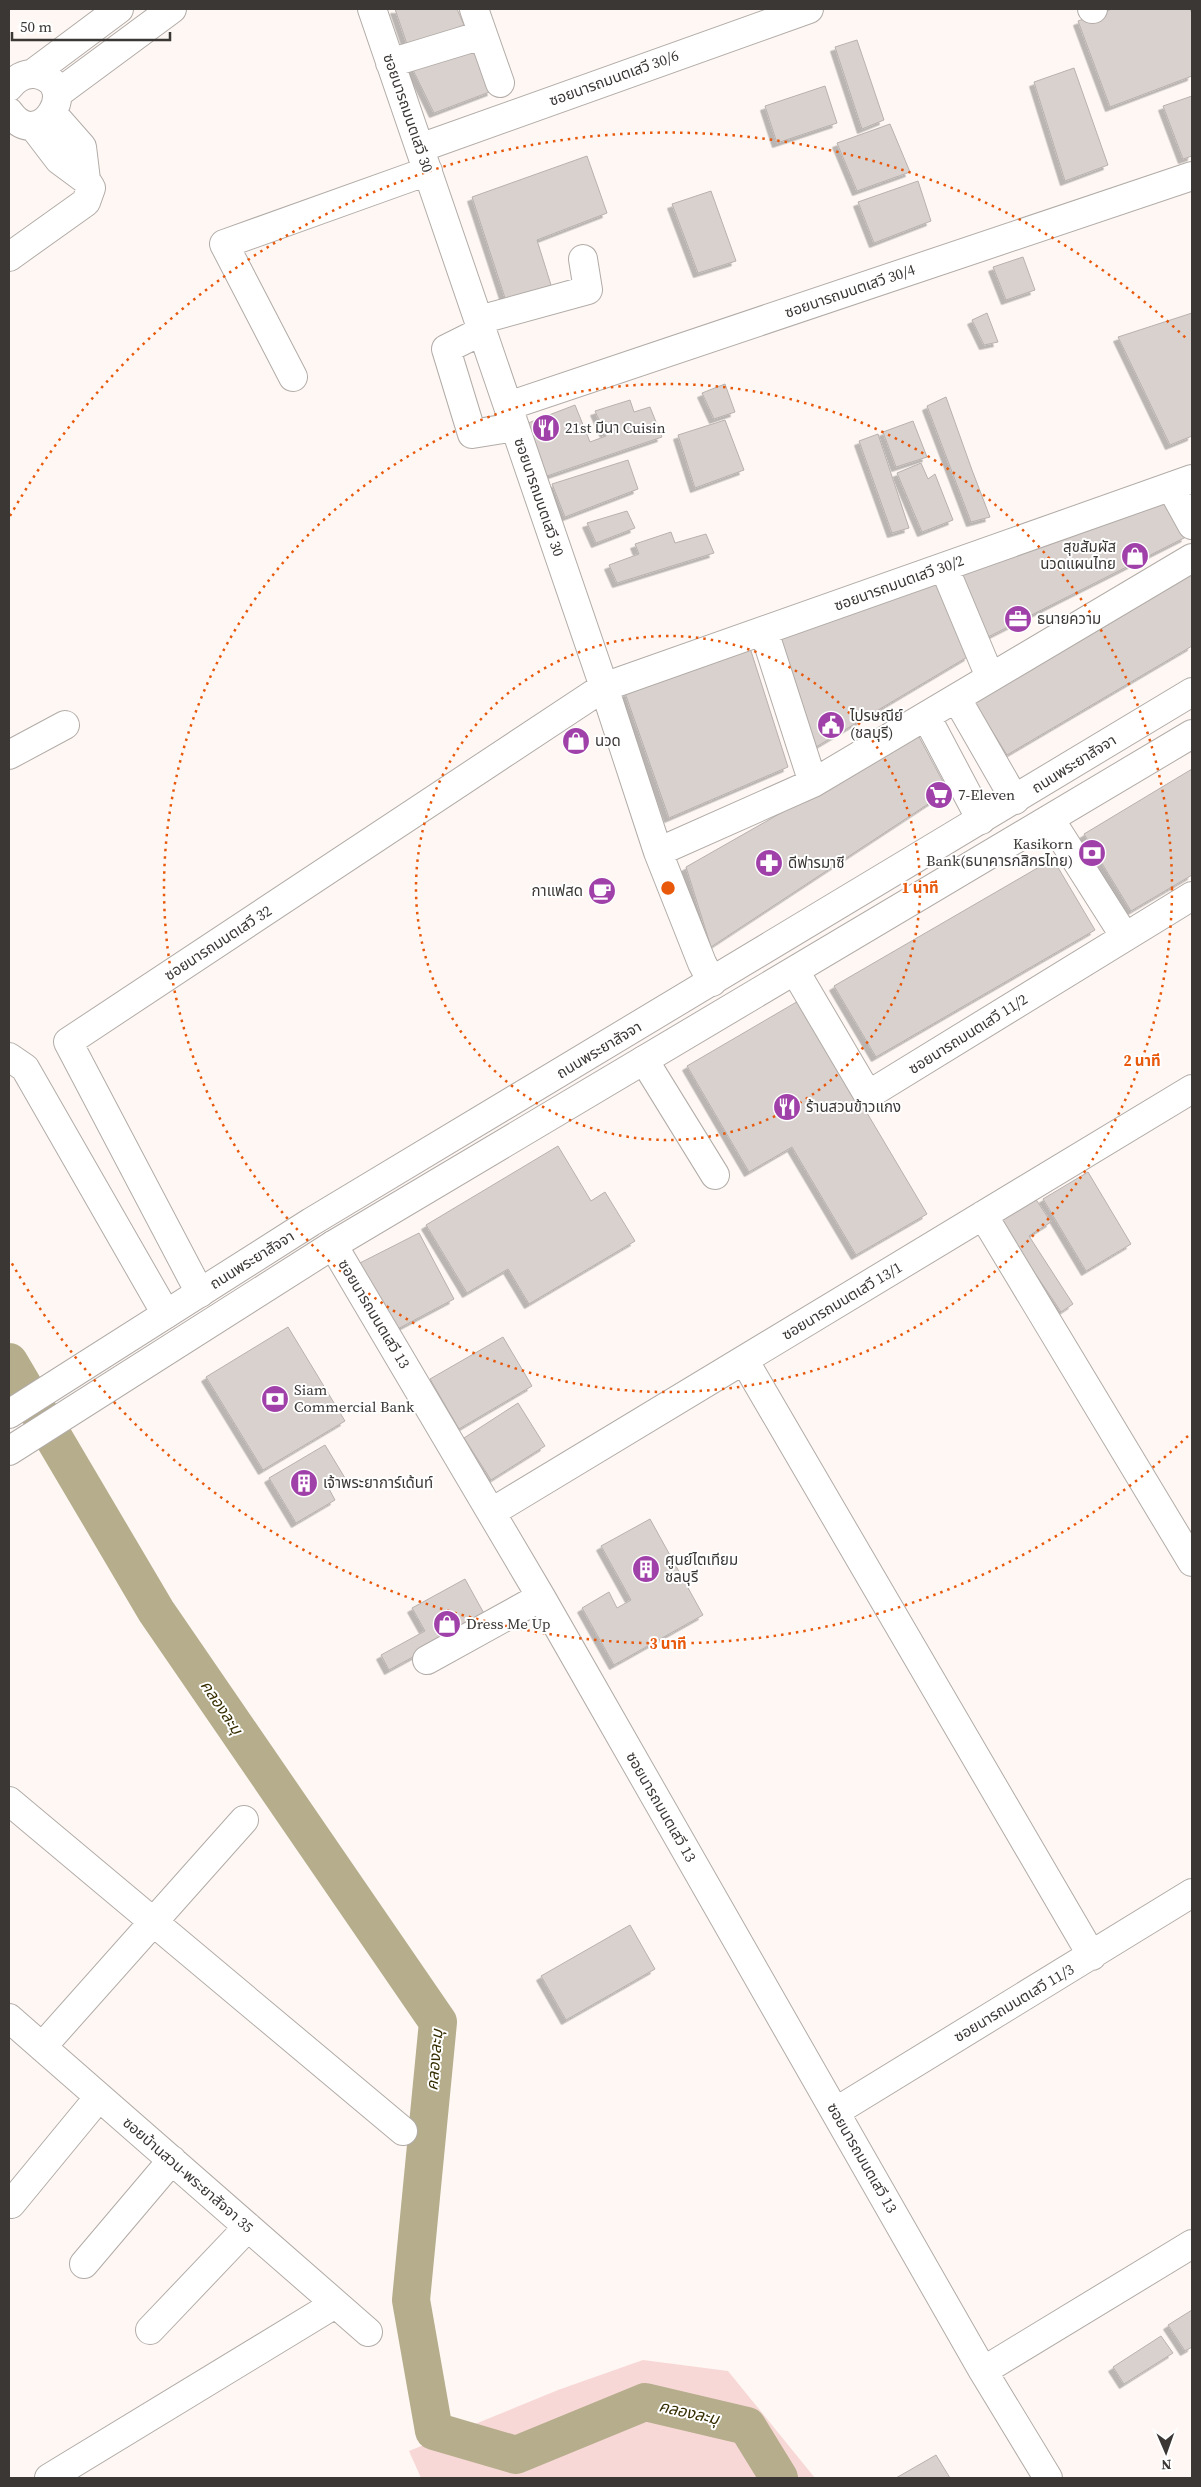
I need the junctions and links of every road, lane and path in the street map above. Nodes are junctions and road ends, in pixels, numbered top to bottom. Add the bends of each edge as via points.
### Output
1 (119, 9) edge
2 (172, 9) edge
3 (372, 9) edge
4 (474, 9) edge
5 (809, 9) edge
6 (482, 35) junction
7 (390, 62) junction
8 (17, 76) edge
9 (500, 84) dead end
10 (29, 116) edge
11 (424, 159) junction
12 (1192, 176) edge
13 (9, 256) edge
14 (583, 259) dead end
15 (480, 326) junction
16 (293, 376) dead end
17 (512, 417) junction
18 (1182, 483) edge
19 (1192, 525) edge
20 (1192, 558) edge
21 (944, 567) junction
22 (764, 631) junction
23 (990, 677) junction
24 (604, 688) junction
25 (1192, 692) edge
26 (958, 698) junction
27 (926, 716) junction
28 (65, 725) dead end
29 (1192, 734) edge
30 (9, 755) edge
31 (813, 783) junction
32 (1015, 800) junction
33 (1050, 819) junction
34 (981, 820) junction
35 (658, 852) junction
36 (1192, 896) edge
37 (1125, 937) junction
38 (795, 970) junction
39 (712, 982) junction
40 (9, 1057) edge
41 (644, 1060) junction
42 (1192, 1089) edge
43 (715, 1175) dead end
44 (983, 1215) junction
45 (333, 1245) junction
46 (200, 1293) junction
47 (166, 1314) junction
48 (744, 1360) junction
49 (9, 1414) edge
50 (12, 1449) edge
51 (492, 1512) junction
52 (1192, 1562) edge
53 (541, 1597) junction
54 (427, 1660) dead end
55 (9, 1800) edge
56 (244, 1820) dead end
57 (1192, 1893) edge
58 (152, 1921) junction
59 (1092, 1956) junction
60 (9, 2018) edge
61 (42, 2047) junction
62 (99, 2096) junction
63 (835, 2112) junction
64 (402, 2131) dead end
65 (172, 2160) junction
66 (11, 2204) dead end
67 (248, 2227) junction
68 (1192, 2244) edge
69 (84, 2264) dead end
70 (335, 2304) junction
71 (150, 2330) dead end
72 (368, 2332) dead end
73 (983, 2371) junction
74 (49, 2478) edge
75 (1048, 2478) edge

1 - 8 street
2 - 10 street
3 - 7 street, ซอยนารถมนตเสวี 30
4 - 6 street
5 - 11 street, ซอยนารถมนตเสวี 30/6
6 - 7 street
6 - 9 street
7 - 11 street, ซอยนารถมนตเสวี 30
8 - 10 street via 48,80
10 - 13 street via 82,146 86,180 91,188 86,202
11 - 15 street, ซอยนารถมนตเสวี 30
11 - 16 street, ซอยนารถมนตเสวี 30/6 via 224,244
12 - 17 street, ซอยนารถมนตเสวี 30/4
14 - 15 street via 588,290
15 - 17 street, ซอยนารถมนตเสวี 30
15 - 17 street, ซอยนารถมนตเสวี 30/4 via 446,349 472,434
17 - 24 street, ซอยนารถมนตเสวี 30
18 - 19 street
18 - 21 street, ซอยนารถมนตเสวี 30/2
20 - 23 street
21 - 22 street, ซอยนารถมนตเสวี 30/2
21 - 23 street
22 - 24 street, ซอยนารถมนตเสวี 30/2
22 - 31 street
23 - 26 street
24 - 35 street, ซอยนารถมนตเสวี 30
24 - 46 street, ซอยนารถมนตเสวี 32 via 68,1042
25 - 32 street, ถนนพระยาสัจจา
26 - 27 street
26 - 32 street
27 - 31 street
27 - 34 street
28 - 30 street
29 - 33 street, ถนนพระยาสัจจา
31 - 35 street
32 - 34 street, ถนนพระยาสัจจา
33 - 37 street
33 - 38 street, ถนนพระยาสัจจา
34 - 39 street, ถนนพระยาสัจจา
35 - 39 street, ซอยนารถมนตเสวี 30
36 - 37 street, ซอยนารถมนตเสวี 11/2
37 - 38 street, ซอยนารถมนตเสวี 11/2 via 868,1095
38 - 41 street, ถนนพระยาสัจจา
39 - 46 street, ถนนพระยาสัจจา via 311,1222
40 - 47 street via 25,1068
41 - 43 street
41 - 45 street, ถนนพระยาสัจจา
42 - 44 street, ซอยนารถมนตเสวี 13/1
44 - 48 street, ซอยนารถมนตเสวี 13/1
44 - 52 street
45 - 50 street, ถนนพระยาสัจจา
45 - 51 street, ซอยนารถมนตเสวี 13
46 - 47 street, ถนนพระยาสัจจา
47 - 49 street, ถนนพระยาสัจจา
48 - 51 street, ซอยนารถมนตเสวี 13/1
48 - 59 street
51 - 53 street, ซอยนารถมนตเสวี 13
53 - 54 street
53 - 63 street, ซอยนารถมนตเสวี 13
55 - 58 street
56 - 58 street
57 - 59 street, ซอยนารถมนตเสวี 11/3
58 - 61 street
58 - 64 street
59 - 63 street, ซอยนารถมนตเสวี 11/3
60 - 61 street, ซอยบ้านสวน-พระยาสัจจา 35
61 - 62 street, ซอยบ้านสวน-พระยาสัจจา 35
62 - 65 street, ซอยบ้านสวน-พระยาสัจจา 35
62 - 66 street
63 - 73 street, ซอยนารถมนตเสวี 13
65 - 67 street, ซอยบ้านสวน-พระยาสัจจา 35
65 - 69 street
67 - 70 street, ซอยบ้านสวน-พระยาสัจจา 35
67 - 71 street
68 - 73 street
70 - 72 street, ซอยบ้านสวน-พระยาสัจจา 35
70 - 74 street
73 - 75 street, ซอยนารถมนตเสวี 13

